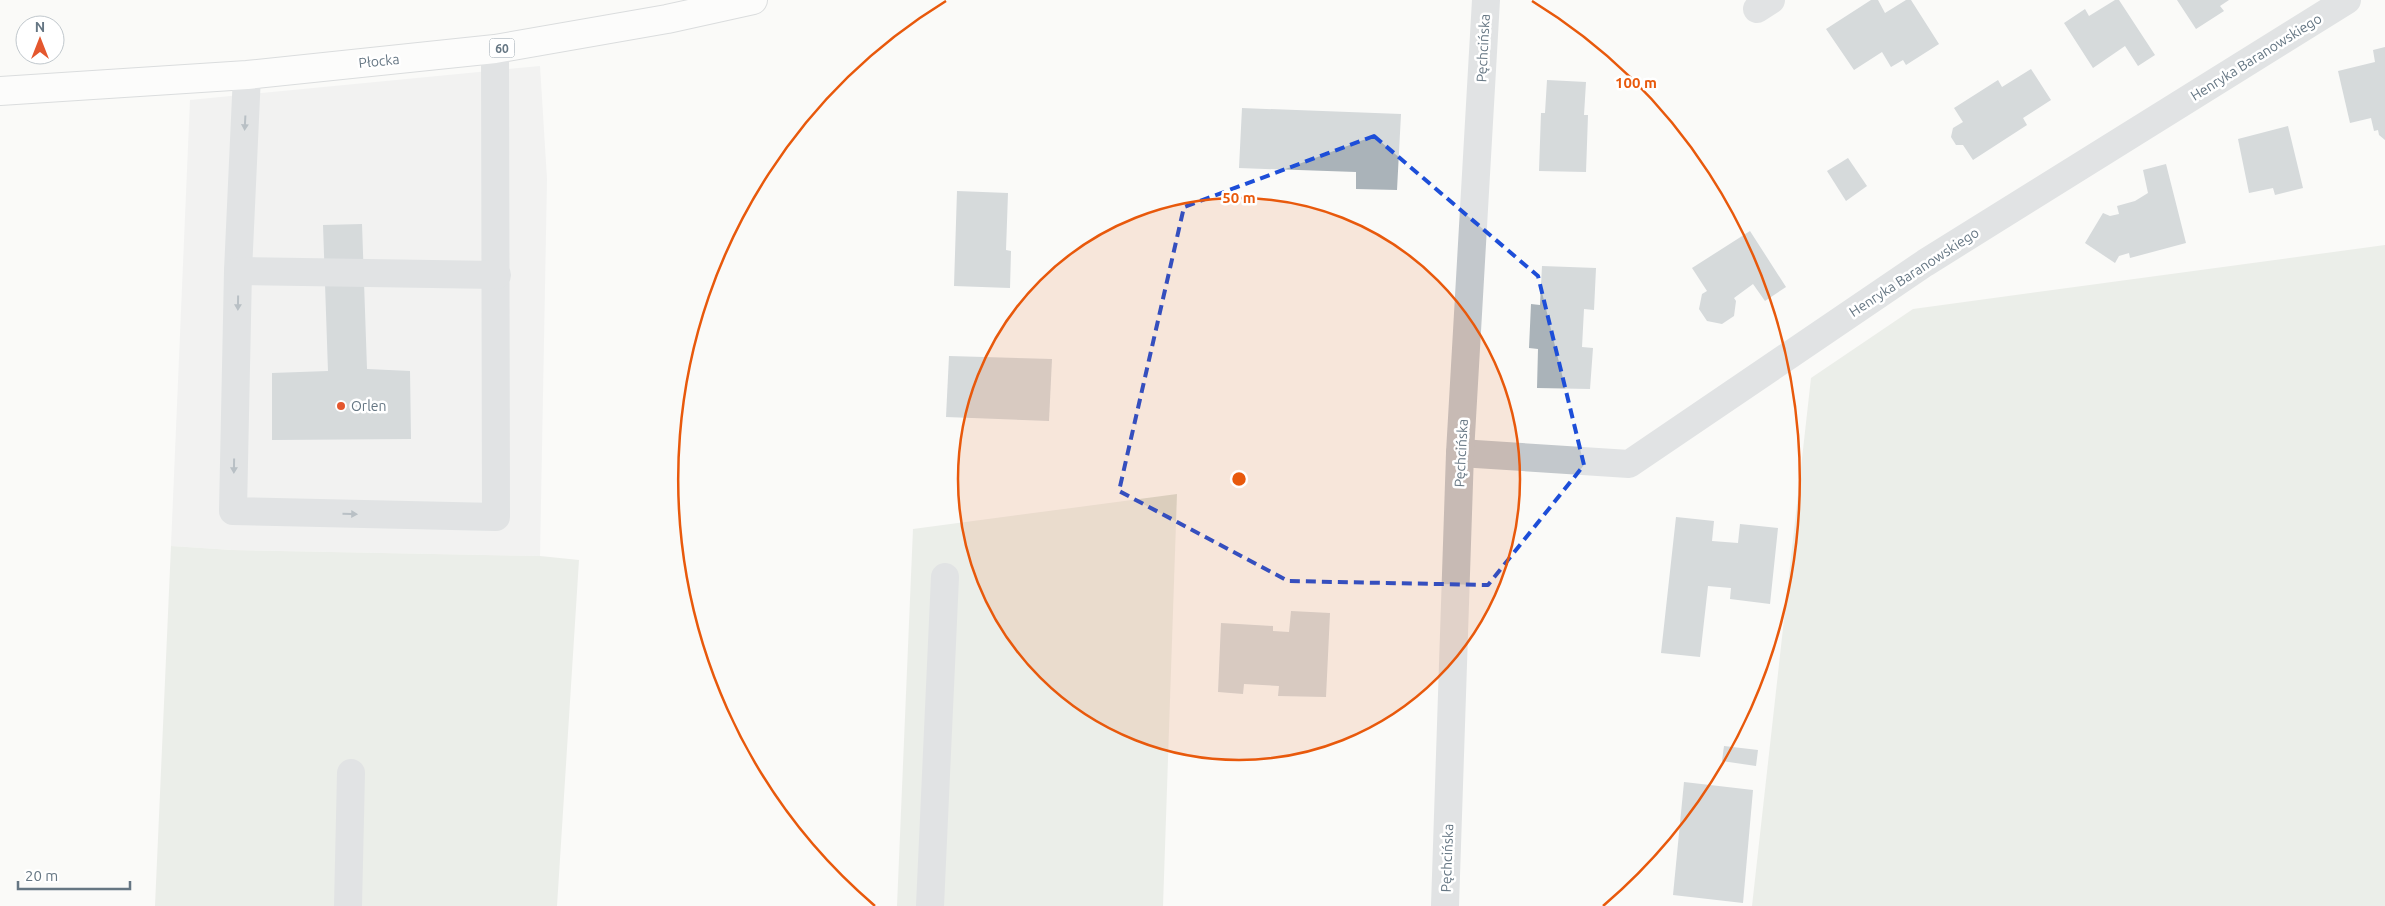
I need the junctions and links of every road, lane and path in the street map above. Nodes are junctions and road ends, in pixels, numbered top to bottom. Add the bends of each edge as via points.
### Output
1 (753, 0) edge
2 (1486, 0) edge
3 (2348, 0) edge
4 (496, 49) junction
5 (247, 75) junction
6 (0, 90) edge
7 (238, 271) junction
8 (497, 274) junction
9 (1460, 452) junction
10 (945, 577) dead end
11 (351, 773) dead end
12 (348, 906) edge
13 (930, 906) edge
14 (1445, 906) edge

1 - 4 main road, Płocka / 60 via 667,19
2 - 9 street, Pęchcińska
3 - 9 street, Henryka Baranowskiego via 1925,263 1629,464
4 - 5 main road, Płocka / 60
4 - 8 street
5 - 6 main road, Płocka / 60
5 -> 7 street
7 - 8 street
7 -> 8 street via 233,511 496,517
9 - 14 street, Pęchcińska
10 - 13 street
11 - 12 street

